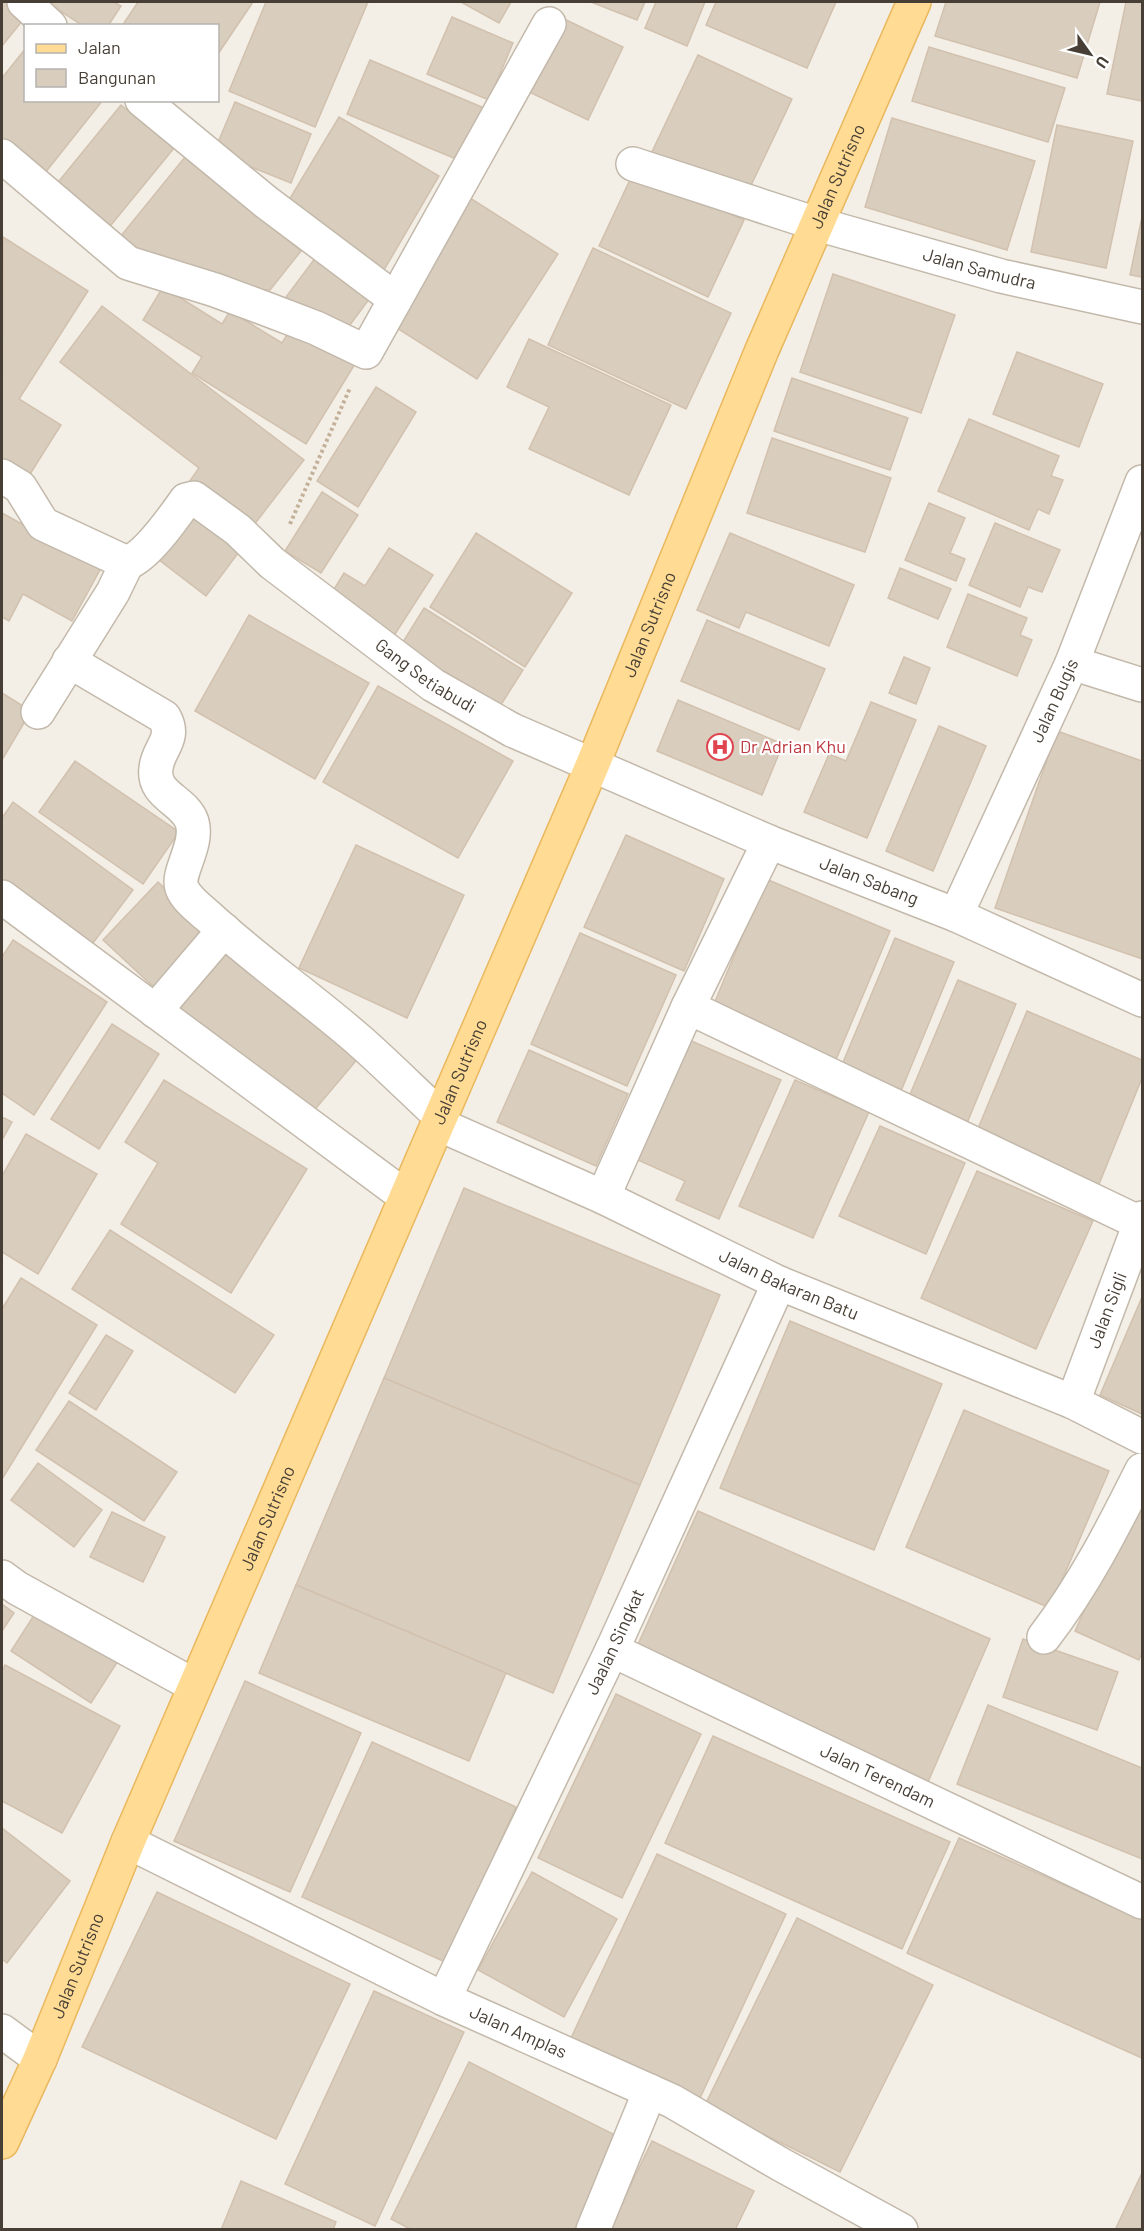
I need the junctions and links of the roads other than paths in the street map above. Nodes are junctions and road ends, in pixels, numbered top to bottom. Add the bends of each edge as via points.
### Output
1 (24, 2) edge
2 (914, 2) edge
3 (48, 24) edge
4 (549, 24) dead end
5 (144, 102) edge
6 (2, 156) edge
7 (633, 164) dead end
8 (817, 224) junction
9 (395, 299) junction
10 (1143, 307) edge
11 (2, 476) edge
12 (1143, 482) edge
13 (127, 563) junction
14 (69, 661) junction
15 (1072, 663) junction
16 (1143, 685) edge
17 (38, 712) dead end
18 (592, 766) junction
19 (769, 842) junction
20 (2, 897) edge
21 (956, 915) junction
22 (224, 930) junction
23 (1143, 1000) edge
24 (688, 1007) junction
25 (155, 1011) junction
26 (440, 1120) junction
27 (406, 1197) junction
28 (603, 1197) junction
29 (1142, 1221) edge
30 (779, 1282) junction
31 (1072, 1402) junction
32 (1143, 1437) edge
33 (1143, 1470) edge
34 (2, 1577) edge
35 (1044, 1637) dead end
36 (612, 1650) junction
37 (195, 1686) junction
38 (128, 1842) junction
39 (1143, 1902) edge
40 (444, 1999) junction
41 (2, 2031) edge
42 (39, 2059) junction
43 (650, 2091) junction
44 (2, 2142) edge
45 (593, 2229) edge
46 (901, 2229) edge

1 - 3 street
2 - 8 main road, Jalan Sutrisno
4 - 9 street
5 - 9 street via 266,202
6 - 9 street via 128,263 258,306 366,352
7 - 8 street, Jalan Samudra
8 - 10 street, Jalan Samudra via 1000,276
8 - 18 main road, Jalan Sutrisno
11 - 13 street via 20,486 43,524
12 - 15 street, Jalan Bugis
13 - 14 street via 114,592
13 - 18 street, Gang Setiabudi via 161,534 189,498 198,501 238,530 272,563 433,684 512,730
14 - 17 street
14 - 22 street, Jalan Bakaran Batu via 164,717 168,725 167,742 156,768 157,784 191,819 194,832 182,889
15 - 16 street
15 - 21 street, Jalan Bugis
18 - 19 street, Jalan Sabang
18 - 26 main road, Jalan Sutrisno
19 - 21 street, Jalan Sabang
19 - 24 street
20 - 25 street
21 - 23 street, Jalan Sabang
22 - 25 street
22 - 26 street, Jalan Bakaran Batu via 361,1042
24 - 28 street
24 - 29 street
25 - 27 street
26 - 27 main road, Jalan Sutrisno
26 - 28 street, Jalan Bakaran Batu
27 - 37 main road, Jalan Sutrisno
28 - 30 street, Jalan Bakaran Batu
29 - 31 street, Jalan Sigli
30 - 31 street, Jalan Bakaran Batu
30 - 36 street, Jaalan Singkat
31 - 32 street, Jalan Bakaran Batu
33 - 35 street via 1099,1555
34 - 37 street
36 - 39 street, Jalan Terendam
36 - 40 street, Jaalan Singkat
37 - 38 main road, Jalan Sutrisno
38 - 40 street, Jalan Amplas
38 - 42 main road, Jalan Sutrisno
40 - 43 street, Jalan Amplas
41 - 42 street
42 - 44 main road, Jalan Sutrisno
43 - 45 street
43 - 46 street, Jalan Amplas

